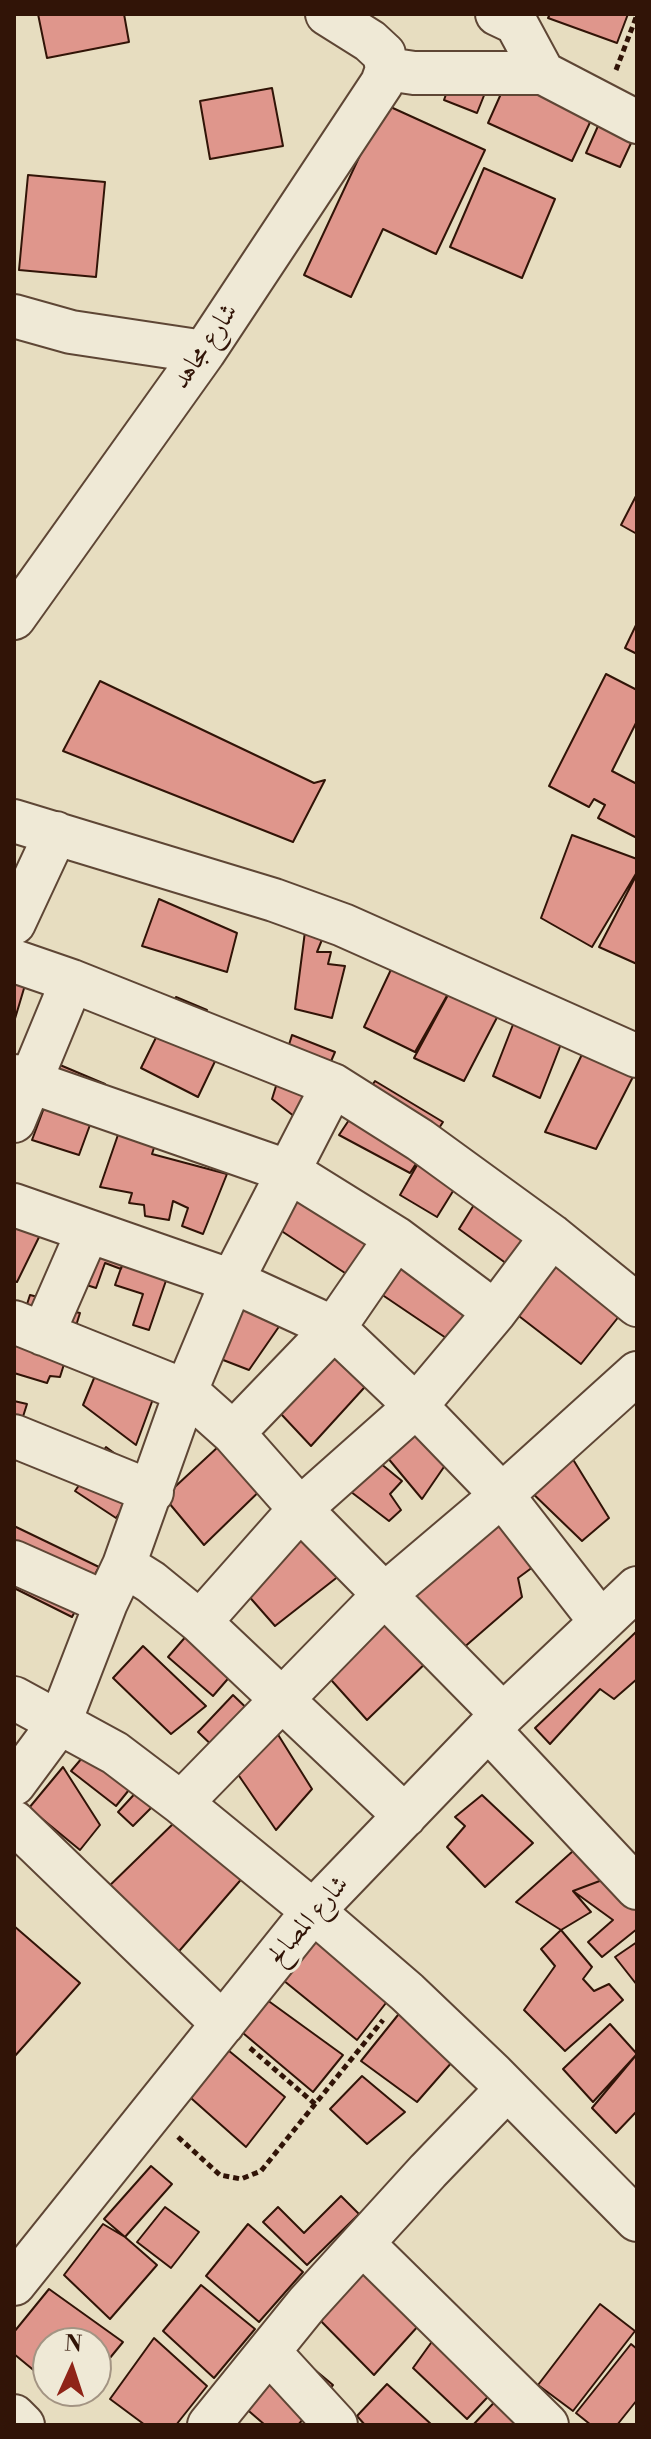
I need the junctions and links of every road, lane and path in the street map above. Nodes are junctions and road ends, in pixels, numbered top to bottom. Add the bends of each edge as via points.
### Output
1 (327, 14) edge
2 (637, 15) edge
3 (510, 17) edge
4 (387, 69) junction
5 (543, 73) junction
6 (620, 113) edge
7 (14, 316) edge
8 (204, 352) junction
9 (14, 618) edge
10 (14, 821) edge
11 (56, 833) junction
12 (14, 923) edge
13 (14, 961) edge
14 (72, 981) junction
15 (637, 1056) edge
16 (22, 1079) edge
17 (333, 1085) junction
18 (14, 1121) edge
19 (290, 1172) junction
20 (14, 1205) edge
21 (88, 1231) junction
22 (552, 1236) junction
23 (396, 1238) junction
24 (232, 1281) junction
25 (634, 1297) edge
26 (495, 1312) junction
27 (28, 1328) edge
28 (334, 1328) junction
29 (637, 1373) edge
30 (186, 1391) junction
31 (416, 1406) junction
32 (233, 1433) junction
33 (14, 1436) edge
34 (152, 1492) junction
35 (502, 1495) junction
36 (300, 1509) junction
37 (14, 1562) edge
38 (124, 1565) junction
39 (637, 1588) edge
40 (384, 1595) junction
41 (106, 1603) junction
42 (200, 1622) junction
43 (601, 1622) junction
44 (14, 1698) edge
45 (282, 1698) junction
46 (60, 1722) junction
47 (495, 1722) junction
48 (14, 1784) edge
49 (181, 1803) junction
50 (405, 1816) junction
51 (14, 1822) edge
52 (637, 1888) edge
53 (313, 1911) junction
54 (407, 1992) junction
55 (223, 2024) junction
56 (507, 2089) junction
57 (315, 2104) junction
58 (151, 2114) junction
59 (637, 2220) edge
60 (363, 2244) junction
61 (14, 2284) edge
62 (270, 2353) junction
63 (14, 2416) edge
64 (23, 2425) edge
65 (209, 2425) edge
66 (336, 2425) edge
67 (547, 2425) edge

1 - 4 street via 370,41 384,54
2 - 6 path
3 - 5 street
4 - 5 street
4 - 8 street, شارع مجاهد
5 - 6 street
7 - 8 street via 71,332
8 - 9 street, شارع مجاهد
10 - 11 street
11 - 12 street
11 - 15 street via 343,925
13 - 14 street
14 - 16 street
14 - 17 street
16 - 18 street
16 - 19 street
17 - 19 street
17 - 22 street via 420,1140
19 - 23 street
19 - 24 street
20 - 21 street
21 - 24 street
21 - 27 street
22 - 25 street
22 - 26 street
23 - 26 street
23 - 28 street
24 - 28 street
24 - 30 street
26 - 31 street
27 - 30 street
28 - 31 street
28 - 32 street
29 - 35 street
30 - 32 street
30 - 34 street
31 - 35 street
31 - 36 street
32 - 36 street
33 - 34 street
34 - 38 street
35 - 40 street
35 - 43 street
36 - 40 street
36 - 42 street
37 - 41 street
38 - 41 street
38 - 42 street
39 - 43 street, شارع المصالح
40 - 45 street
40 - 47 street
41 - 46 street
42 - 45 street
43 - 47 street, شارع المصالح
44 - 46 street
45 - 49 street
45 - 50 street
46 - 48 street
46 - 49 street via 115,1753
47 - 50 street, شارع المصالح
47 - 52 street
49 - 53 street
50 - 53 street, شارع المصالح
51 - 55 street
53 - 54 street
53 - 55 street, شارع المصالح
54 - 56 street
54 - 57 path
55 - 57 path
55 - 58 street, شارع المصالح
56 - 59 street
56 - 60 street
57 - 58 path via 261,2171 241,2179 220,2175
58 - 61 street, شارع المصالح
60 - 62 street
60 - 67 street
62 - 65 street
62 - 66 street
63 - 64 street

